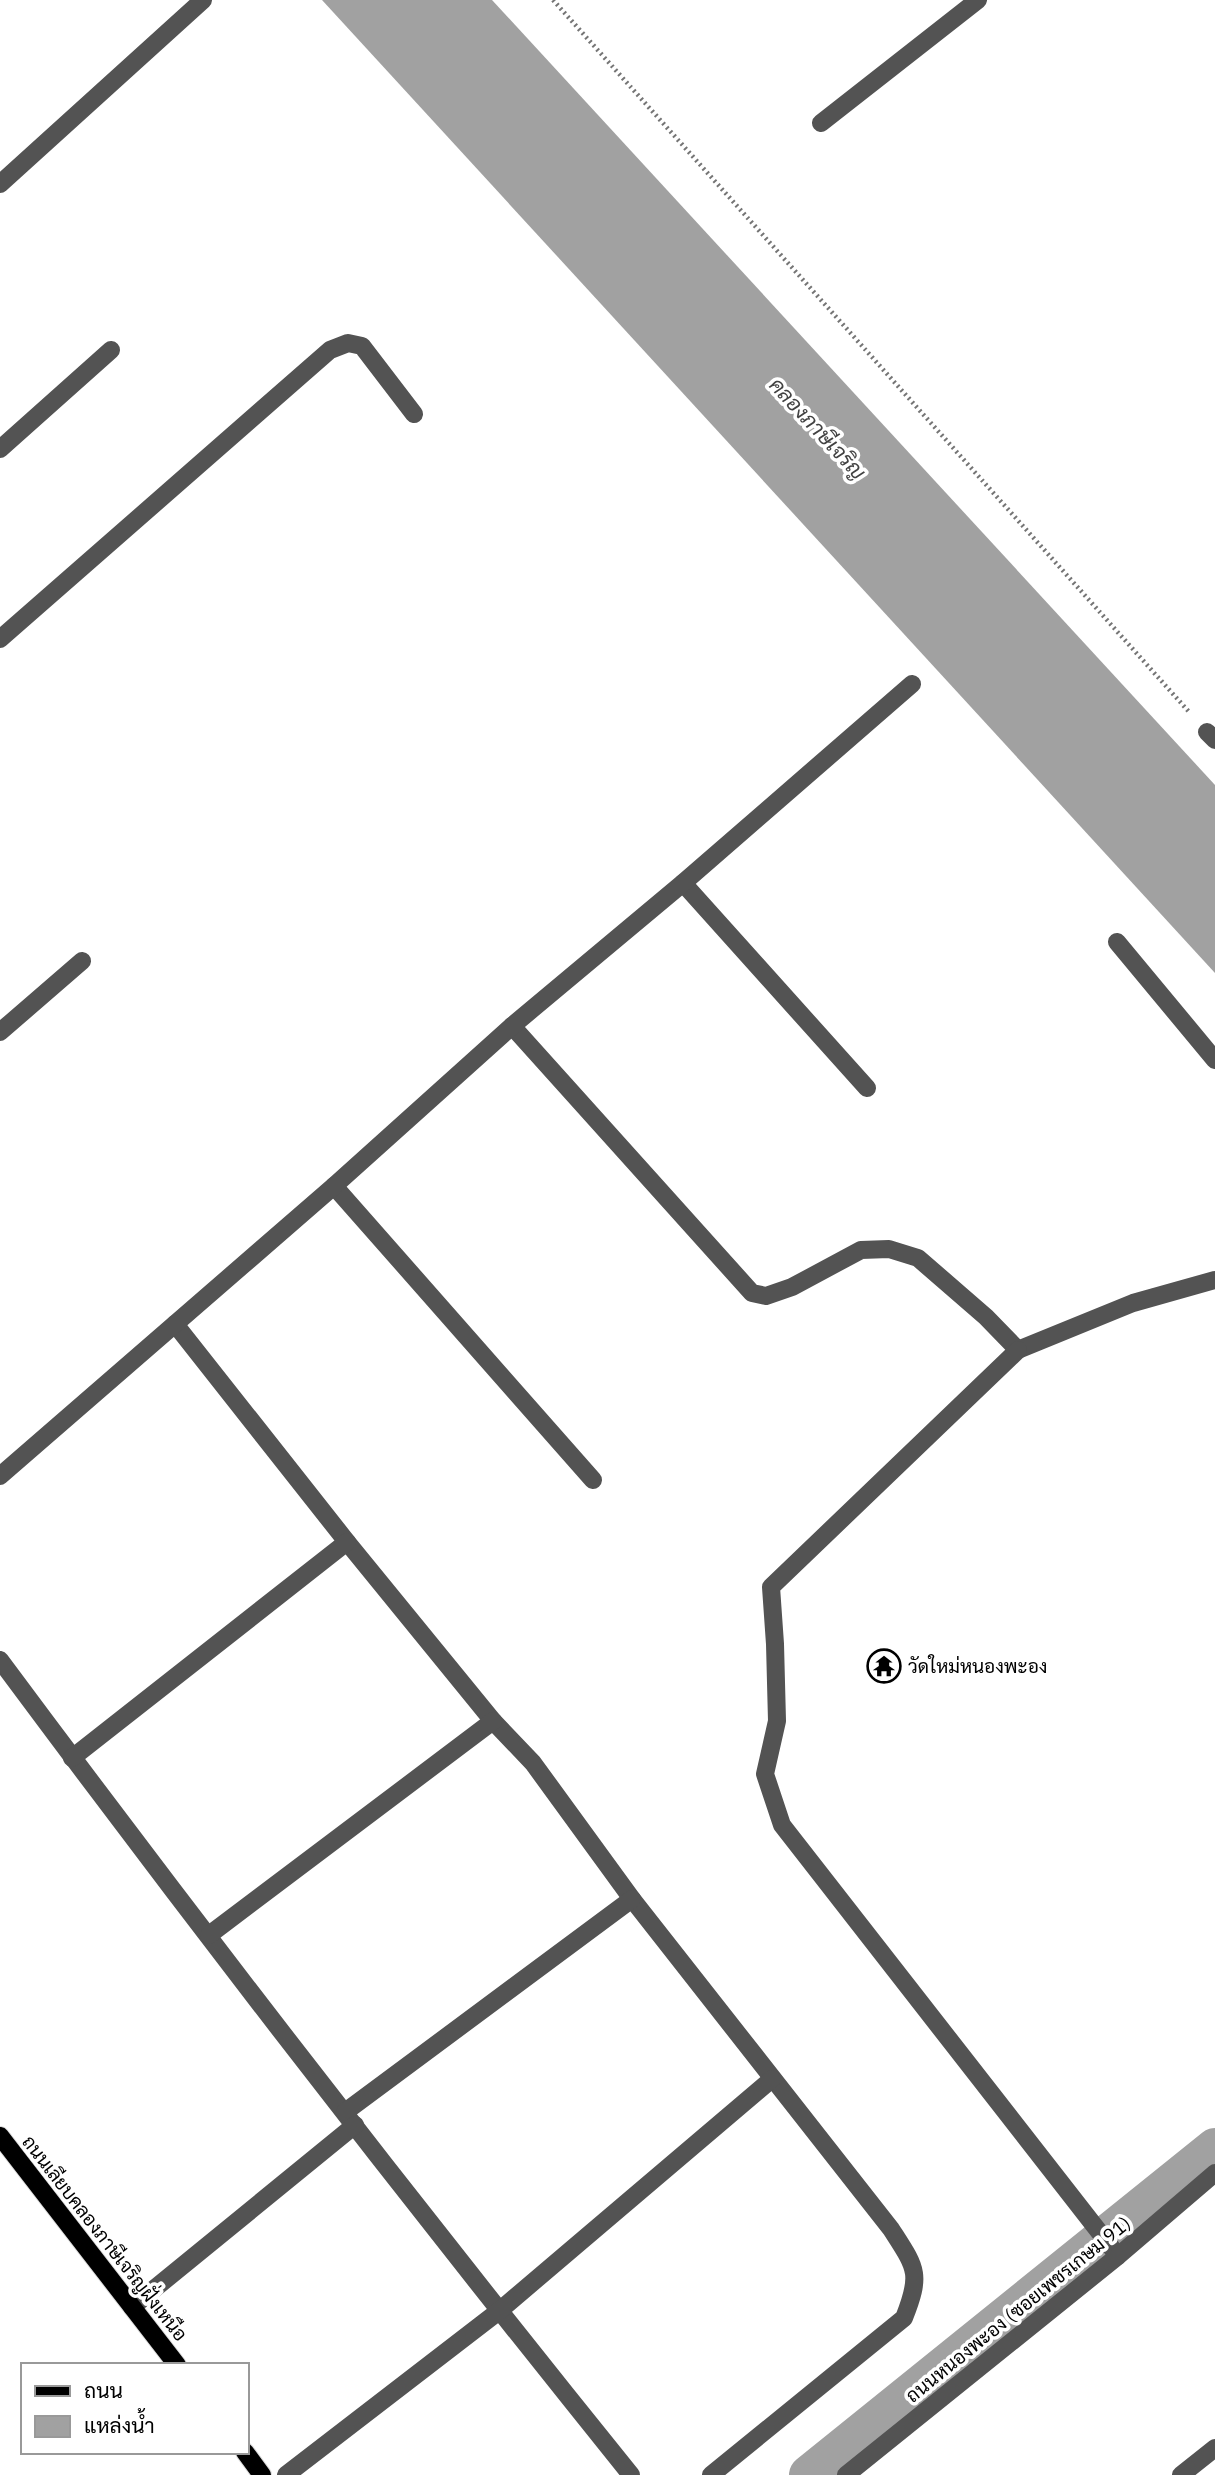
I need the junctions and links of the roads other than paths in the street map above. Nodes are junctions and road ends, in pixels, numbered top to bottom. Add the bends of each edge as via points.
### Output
1 (203, 0) edge
2 (978, 0) edge
3 (821, 122) dead end
4 (0, 184) edge
5 (111, 350) dead end
6 (414, 415) dead end
7 (0, 449) edge
8 (0, 639) edge
9 (912, 684) dead end
10 (683, 883) junction
11 (1117, 942) dead end
12 (82, 961) dead end
13 (512, 1026) junction
14 (0, 1032) edge
15 (1215, 1060) edge
16 (867, 1088) dead end
17 (334, 1186) junction
18 (1215, 1280) edge
19 (175, 1324) junction
20 (1018, 1350) junction
21 (0, 1476) edge
22 (593, 1480) dead end
23 (347, 1542) junction
24 (0, 1661) edge
25 (492, 1720) junction
26 (72, 1758) junction
27 (632, 1899) junction
28 (208, 1935) junction
29 (772, 2079) junction
30 (350, 2119) junction
31 (0, 2136) edge
32 (1215, 2173) edge
33 (1118, 2256) junction
34 (132, 2307) junction
35 (499, 2311) junction
36 (175, 2363) edge
37 (1215, 2448) edge
38 (246, 2454) edge
39 (262, 2475) edge
40 (286, 2475) edge
41 (631, 2475) edge
42 (711, 2475) edge
43 (846, 2475) edge
44 (1181, 2475) edge

1 - 4 street
2 - 3 street
5 - 7 street
6 - 8 street via 362,346 348,343 330,350
9 - 10 street
10 - 13 street
10 - 16 street
11 - 15 street
12 - 14 street
13 - 17 street
13 - 20 street via 752,1293 766,1296 792,1287 861,1250 890,1249 918,1258
17 - 19 street
17 - 22 street
18 - 20 street via 1133,1303
19 - 21 street
19 - 23 street
20 - 33 street via 771,1587 777,1721 765,1774 782,1825
23 - 25 street
23 - 26 street
24 - 26 street
25 - 27 street via 533,1763
25 - 28 street
26 - 28 street
27 - 29 street
27 - 30 street
28 - 30 street
29 - 35 street
29 - 42 street via 891,2229 914,2265 914,2294 904,2318
30 - 34 street
30 - 35 street
31 - 34 main road, ถนนเลียบคลองภาษีเจริญฝั่งเหนือ
32 - 33 street, ถนนหนองพะอง (ซอยเพชรเกษม 91)
33 - 43 street, ถนนหนองพะอง (ซอยเพชรเกษม 91)
34 - 36 main road, ถนนเลียบคลองภาษีเจริญฝั่งเหนือ
35 - 40 street
35 - 41 street
37 - 44 street
38 - 39 main road

